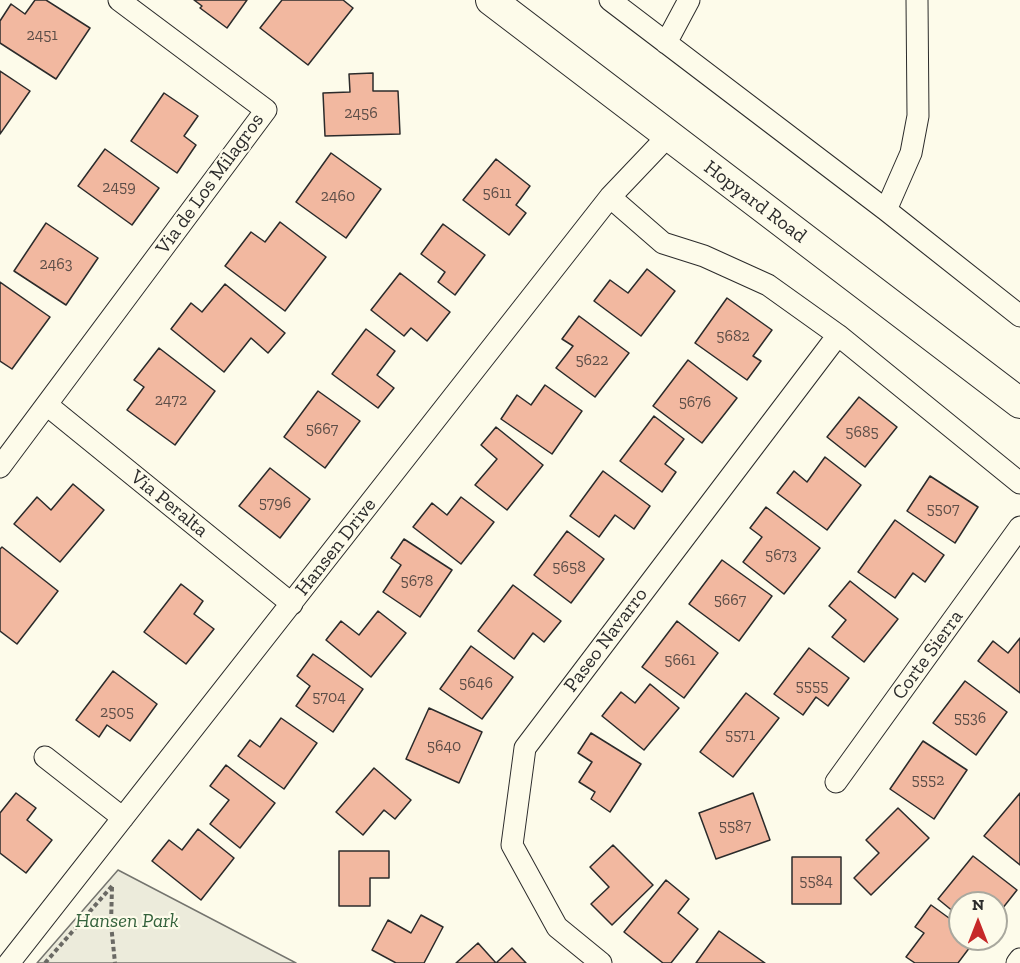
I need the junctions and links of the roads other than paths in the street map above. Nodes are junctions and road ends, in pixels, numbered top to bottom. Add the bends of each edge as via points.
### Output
1 (119, 0) edge
2 (491, 0) edge
3 (610, 0) edge
4 (689, 0) edge
5 (917, 0) edge
6 (666, 43) junction
7 (668, 136) junction
8 (610, 197) junction
9 (886, 210) junction
10 (1020, 316) edge
11 (838, 335) junction
12 (1020, 403) edge
13 (47, 405) junction
14 (0, 467) edge
15 (1020, 483) edge
16 (1020, 527) edge
17 (292, 604) junction
18 (45, 757) dead end
19 (836, 783) dead end
20 (123, 818) junction
21 (1020, 959) edge
22 (9, 963) edge
23 (602, 963) edge
24 (1017, 963) edge

1 - 13 street, Via de Los Milagros via 266,110
2 - 7 main road, Hopyard Road
3 - 6 street
4 - 6 street
5 - 9 street via 918,116 911,153
6 - 9 street
7 - 8 street, Hansen Drive
7 - 12 main road, Hopyard Road
8 - 11 street via 663,243 704,256 768,285
8 - 17 street, Hansen Drive
9 - 10 street
11 - 15 street
11 - 23 street, Paseo Navarro via 525,748 512,845 557,927
13 - 14 street
13 - 17 street, Via Peralta
16 - 19 street, Corte Sierra
17 - 20 street, Hansen Drive
18 - 20 street
20 - 22 street, Hansen Drive
21 - 24 street

